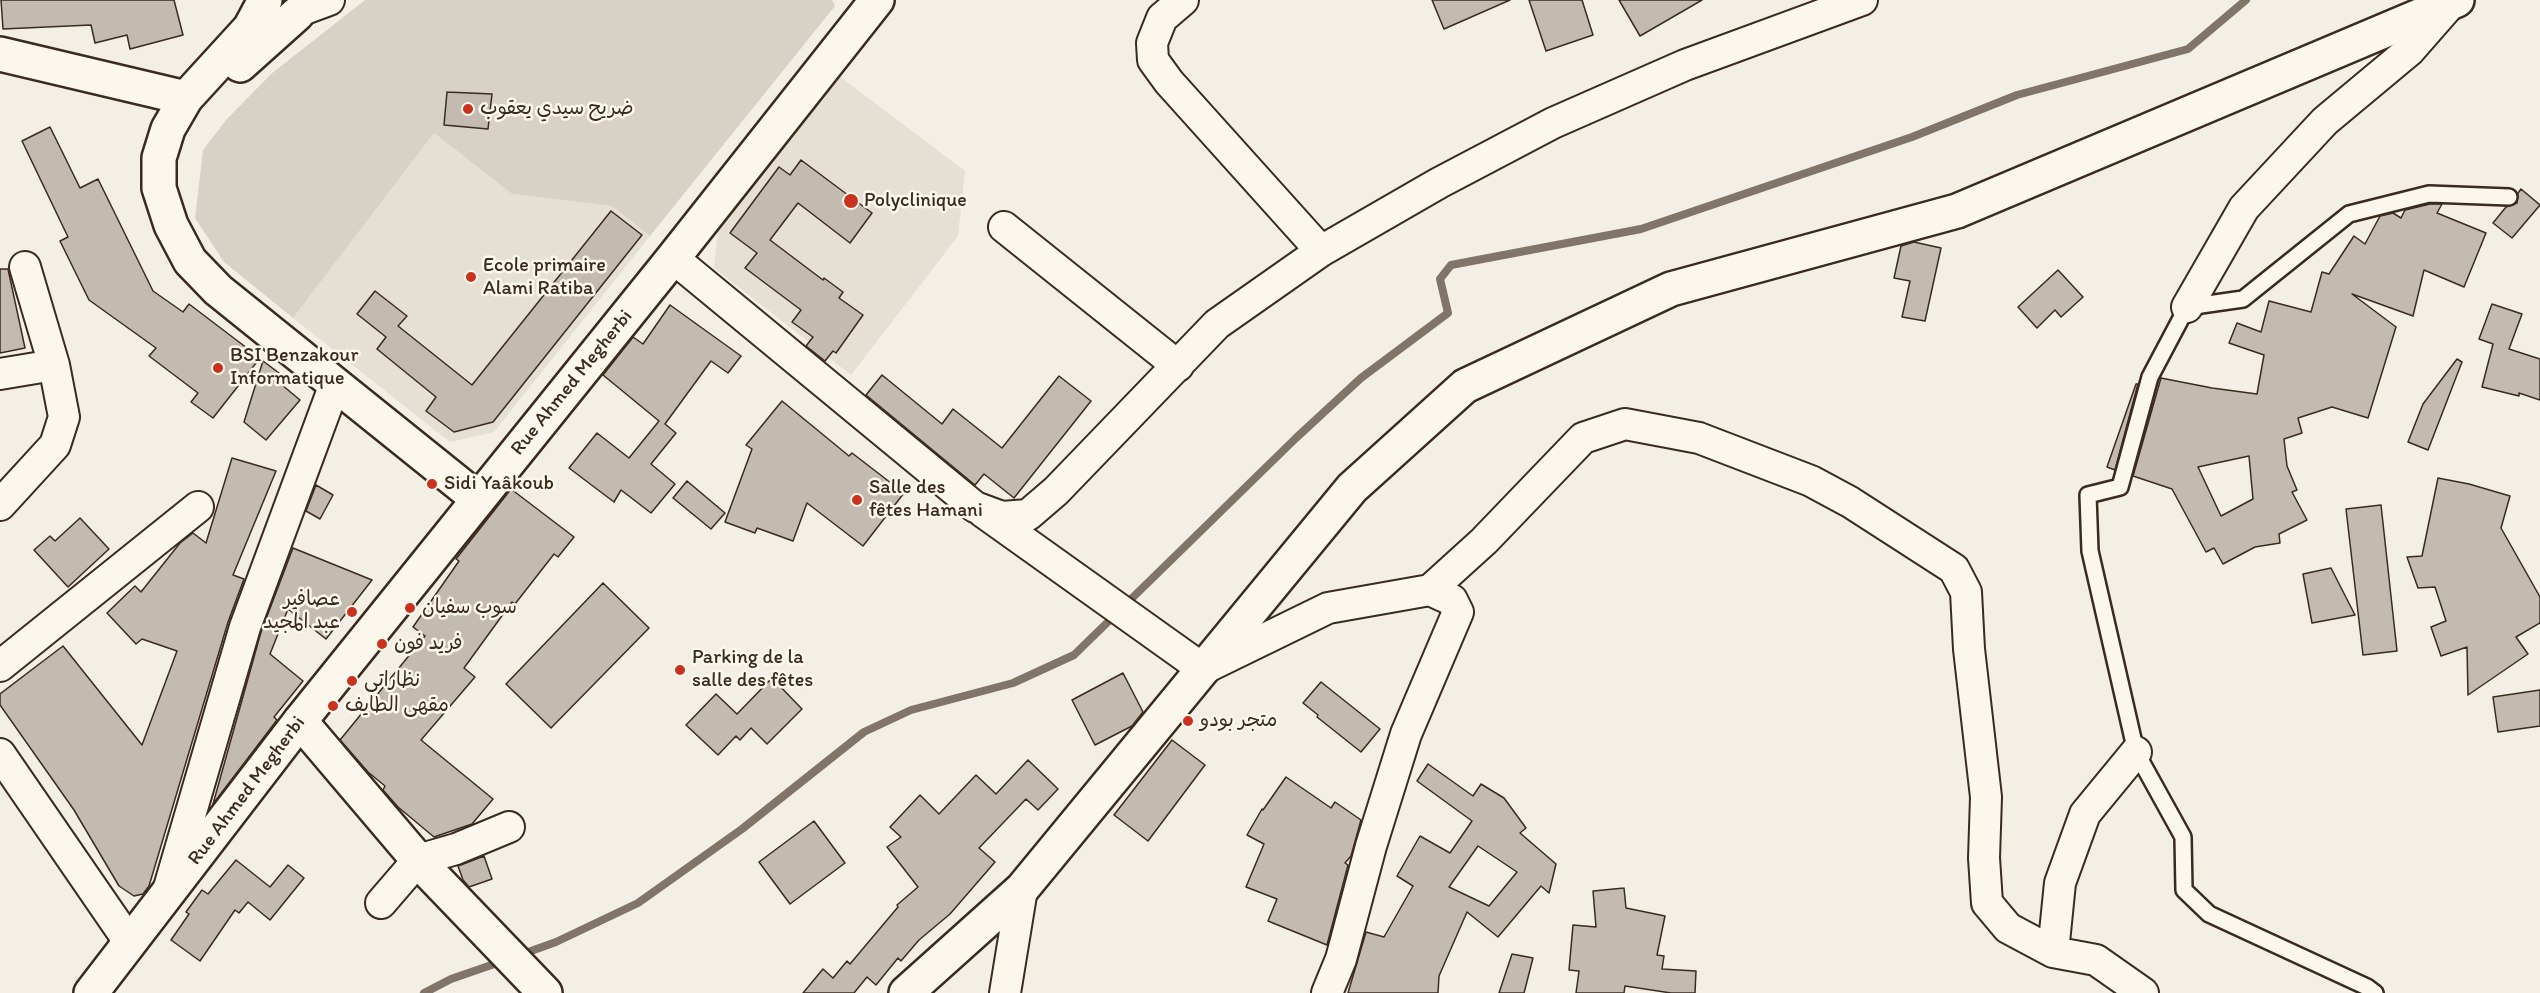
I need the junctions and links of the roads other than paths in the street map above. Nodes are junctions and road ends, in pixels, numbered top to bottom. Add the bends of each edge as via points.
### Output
1 (254, 0) edge
2 (266, 0) edge
3 (877, 0) edge
4 (1183, 0) edge
5 (1862, 0) edge
6 (2454, 1) edge
7 (309, 6) edge
8 (240, 40) junction
9 (0, 54) edge
10 (186, 98) junction
11 (2509, 197) dead end
12 (171, 225) junction
13 (1004, 227) dead end
14 (1321, 251) junction
15 (673, 258) junction
16 (25, 267) dead end
17 (2187, 307) junction
18 (54, 365) junction
19 (1178, 366) junction
20 (0, 374) edge
21 (335, 384) junction
22 (435, 465) junction
23 (505, 466) junction
24 (478, 500) junction
25 (0, 505) edge
26 (198, 507) dead end
27 (975, 507) junction
28 (446, 539) junction
29 (1430, 590) junction
30 (0, 666) edge
31 (1203, 669) junction
32 (300, 721) junction
33 (2136, 752) junction
34 (0, 754) edge
35 (509, 827) dead end
36 (421, 864) junction
37 (1022, 889) junction
38 (166, 898) junction
39 (381, 903) dead end
40 (130, 944) junction
41 (2053, 952) junction
42 (91, 993) edge
43 (545, 993) edge
44 (906, 993) edge
45 (1005, 993) edge
46 (1328, 993) edge
47 (2143, 993) edge
48 (2375, 993) edge

1 - 8 main road
2 - 7 main road via 284,16
2 - 8 main road
3 - 15 main road, Rue Ahmed Megherbi
4 - 14 street via 1162,18 1152,43 1153,60
5 - 14 street via 1685,65 1553,123
6 - 17 street via 2409,51 2325,121 2244,208
6 - 31 main road via 1957,211 1671,289 1465,386 1352,488
7 - 12 main road via 234,71 189,130 177,151 172,173
8 - 10 main road
9 - 10 main road
10 - 12 main road via 168,129 159,158 159,188
11 - 17 lane via 2429,195 2349,214 2243,299
12 - 21 main road via 190,261 218,290
13 - 19 street
14 - 19 street via 1217,324
15 - 23 main road, Rue Ahmed Megherbi
15 - 27 street
16 - 18 street
17 - 33 lane via 2150,377 2120,487 2088,495 2090,551
18 - 20 street
18 - 25 street via 64,417 55,445
19 - 27 street via 1028,515 1002,517
21 - 22 main road
21 - 38 street via 245,627
22 - 23 main road via 473,474
22 - 24 main road
22 - 28 main road via 453,496 455,508
23 - 24 main road, Rue Ahmed Megherbi
24 - 28 main road, Rue Ahmed Megherbi
26 - 30 street
27 - 31 street
28 - 32 main road, Rue Ahmed Megherbi
29 - 31 street via 1328,608
29 - 41 street via 1484,541 1583,438 1625,424 1699,438 1811,481 1850,502 1954,569 1966,592 1986,797 1987,903 2008,928
29 - 46 street via 1452,600 1458,612 1406,734
31 - 37 main road
32 - 36 main road
32 - 38 main road, Rue Ahmed Megherbi
33 - 41 street via 2085,814 2060,883
33 - 48 lane via 2183,837 2184,891 2209,914
34 - 40 street
35 - 36 street
36 - 39 street
36 - 43 main road
37 - 44 main road
37 - 45 street
38 - 40 main road, Rue Ahmed Megherbi
40 - 42 main road, Rue Ahmed Megherbi
41 - 47 street via 2096,960

